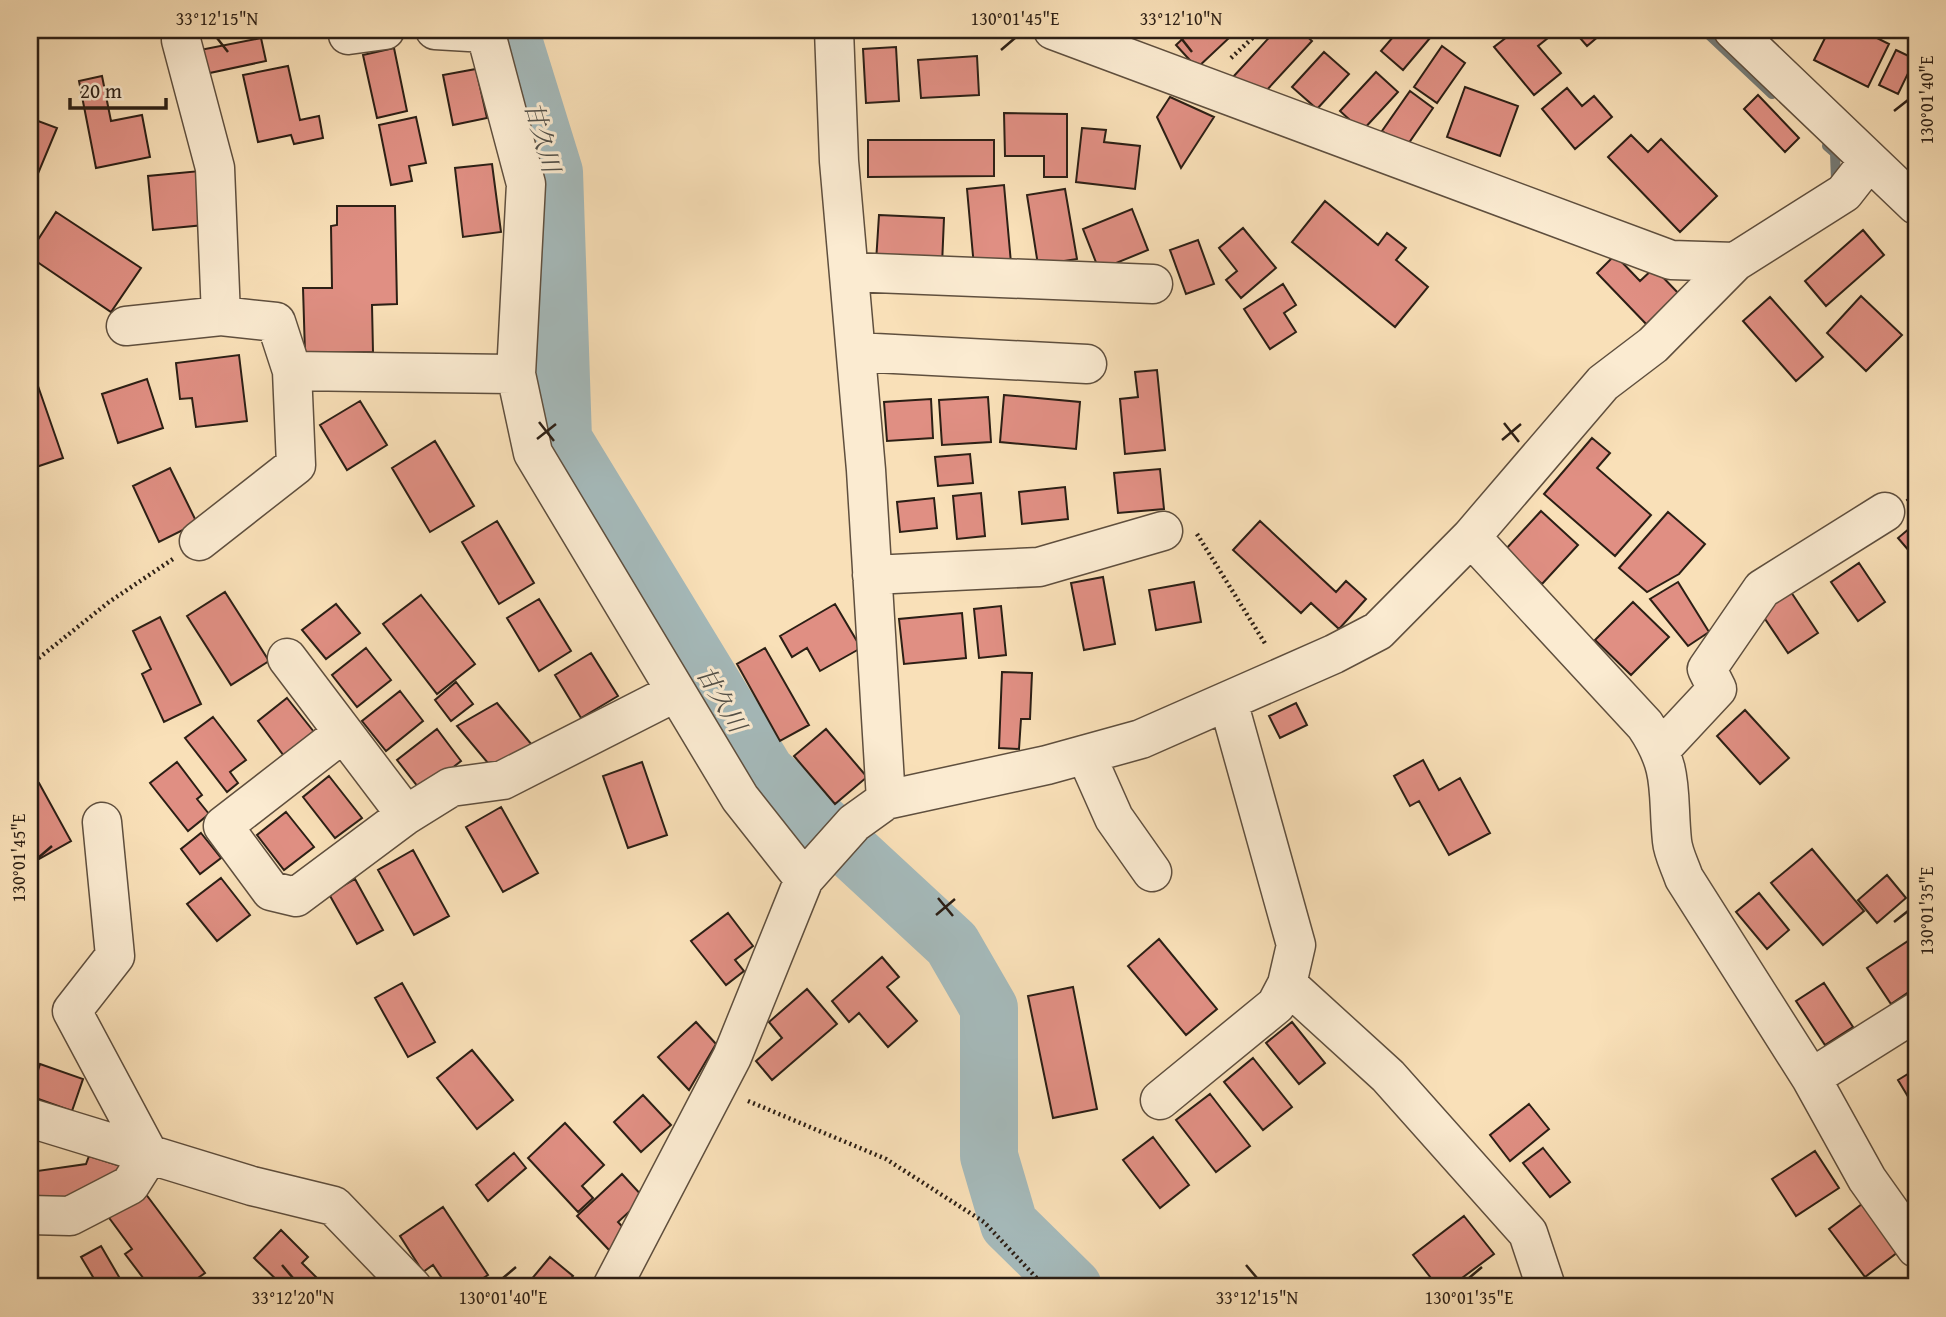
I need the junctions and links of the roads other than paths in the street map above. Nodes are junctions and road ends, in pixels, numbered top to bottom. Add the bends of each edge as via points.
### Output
1 (435, 30) edge
2 (834, 30) edge
3 (1053, 30) edge
4 (1733, 30) edge
5 (485, 32) edge
6 (181, 40) dead end
7 (1869, 161) junction
8 (1916, 205) edge
9 (1735, 262) junction
10 (849, 272) junction
11 (1153, 284) dead end
12 (221, 316) junction
13 (126, 326) dead end
14 (856, 352) junction
15 (1087, 365) dead end
16 (292, 371) junction
17 (516, 373) junction
18 (1885, 512) dead end
19 (1163, 530) road end
20 (1471, 537) junction
21 (199, 541) road end
22 (872, 575) junction
23 (287, 658) dead end
24 (676, 692) junction
25 (1228, 701) junction
26 (344, 733) junction
27 (1661, 749) junction
28 (1086, 755) junction
29 (886, 800) junction
30 (406, 815) junction
31 (102, 822) dead end
32 (811, 869) junction
33 (1152, 872) dead end
34 (1287, 984) junction
35 (1916, 1012) edge
36 (1811, 1078) junction
37 (1160, 1100) dead end
38 (30, 1118) edge
39 (149, 1154) junction
40 (30, 1215) edge
41 (1916, 1248) edge
42 (412, 1287) edge
43 (612, 1287) edge
44 (1546, 1287) edge

1 - 5 street
2 - 10 street
3 - 9 street via 1671,260
4 - 7 street
5 - 17 street via 526,184
6 - 12 street via 215,168
7 - 8 street
7 - 9 street via 1844,193
9 - 20 street via 1653,345 1603,383
10 - 11 street
10 - 14 street
12 - 13 street
12 - 16 street via 276,322
14 - 15 street
14 - 22 street
16 - 17 street
16 - 21 street via 296,465
17 - 24 street via 533,453
18 - 27 street via 1762,589 1707,669 1717,690
19 - 22 street via 1039,567
20 - 25 street via 1378,631
20 - 27 street
22 - 29 street
23 - 26 street
24 - 30 street via 502,780 451,787
24 - 32 street via 740,798
25 - 28 street via 1141,739
25 - 34 street via 1296,945
26 - 30 street
26 - 30 street via 223,826 271,891 296,897
27 - 36 street via 1670,782 1672,844 1684,878
28 - 29 street
28 - 33 street via 1114,818
29 - 32 street via 854,823
31 - 39 street via 116,956 72,1011
32 - 43 street via 732,1057
34 - 37 street via 1276,1005
34 - 44 street via 1388,1076 1528,1233
35 - 36 street
36 - 41 street via 1867,1179
38 - 39 street
39 - 40 street via 130,1185 70,1216
39 - 42 street via 334,1206

